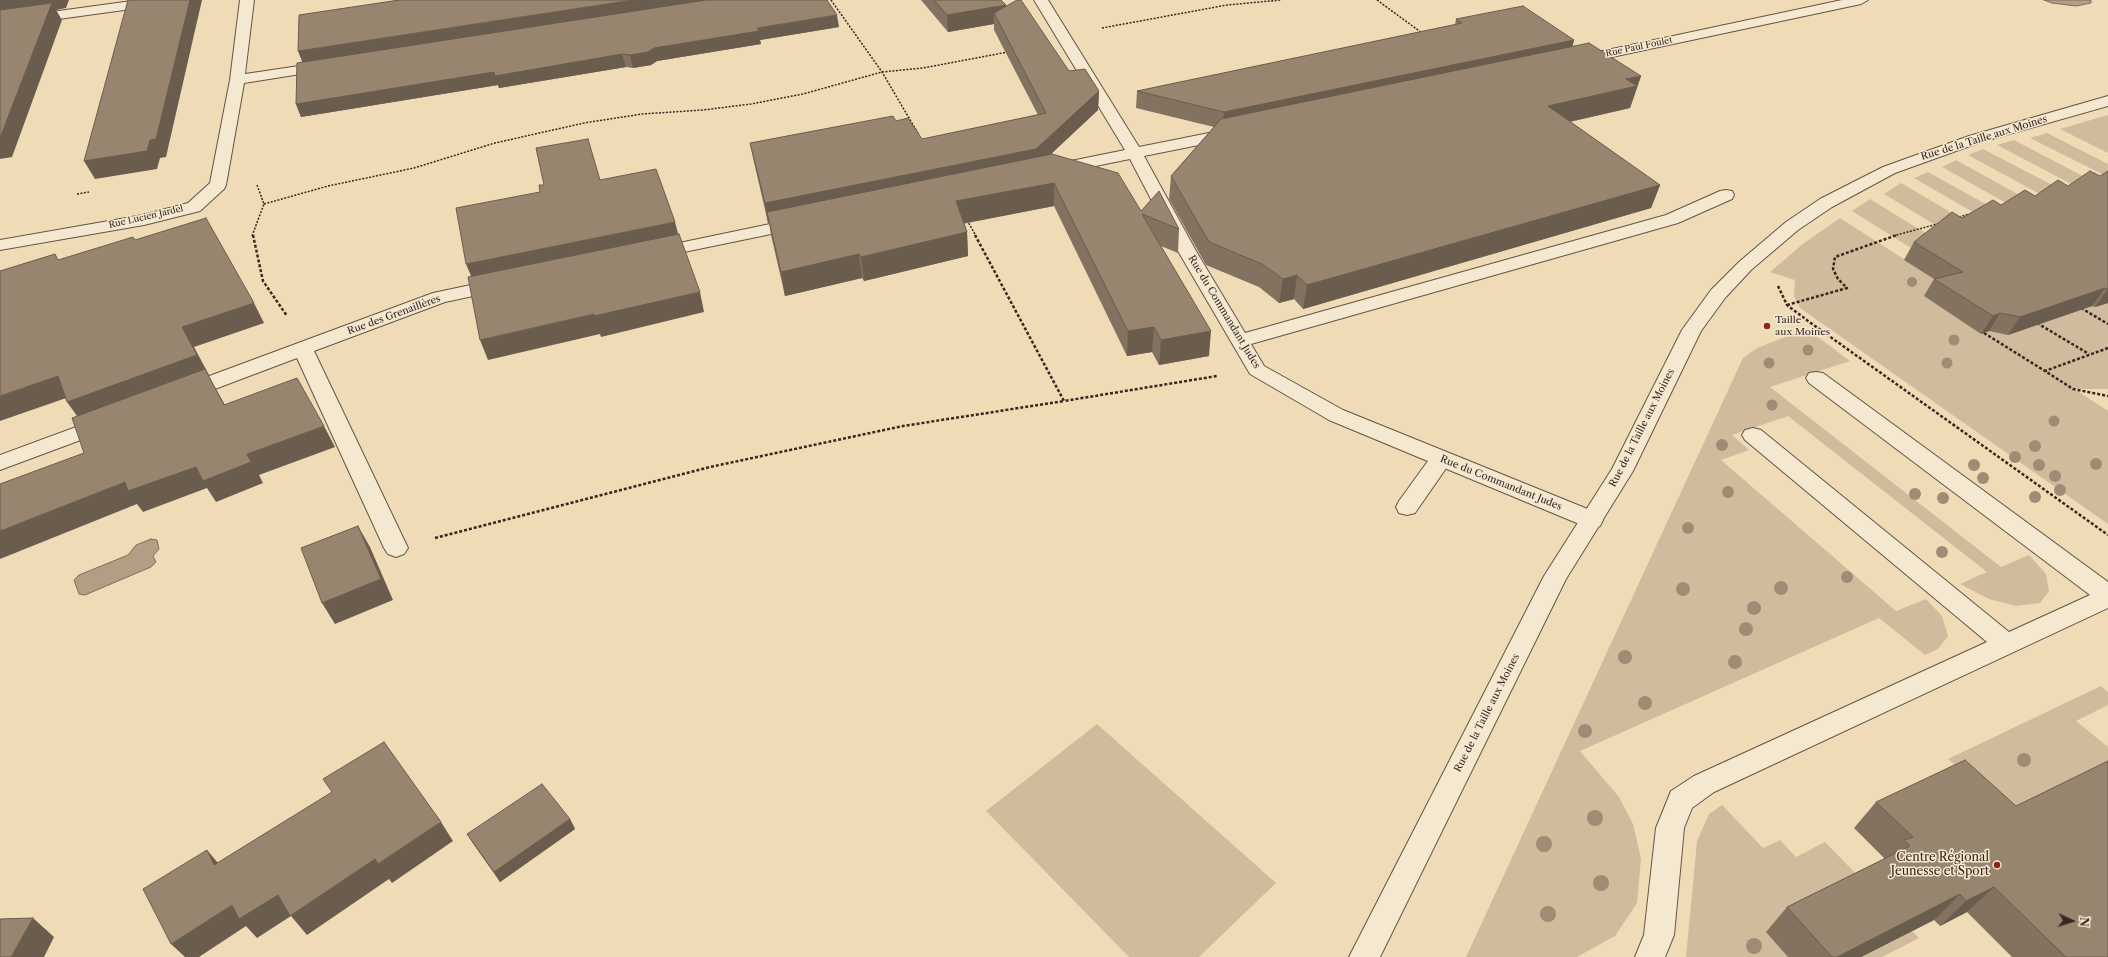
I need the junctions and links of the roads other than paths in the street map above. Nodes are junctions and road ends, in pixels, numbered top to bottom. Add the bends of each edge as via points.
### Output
1 (168, 0) edge
2 (247, 0) edge
3 (1041, 0) edge
4 (1861, 0) edge
5 (0, 23) edge
6 (1565, 63) edge
7 (338, 64) edge
8 (237, 80) junction
9 (2108, 101) edge
10 (1249, 130) edge
11 (1134, 152) junction
12 (1035, 174) edge
13 (1726, 195) dead end
14 (813, 221) edge
15 (0, 245) edge
16 (634, 257) edge
17 (518, 281) edge
18 (1239, 341) junction
19 (302, 349) junction
20 (1816, 378) dead end
21 (170, 399) edge
22 (125, 416) edge
23 (1753, 435) dead end
24 (1441, 459) junction
25 (0, 463) edge
26 (1407, 507) dead end
27 (1592, 520) junction
28 (396, 548) road end
29 (2108, 596) edge
30 (2006, 644) junction
31 (1368, 956) edge
32 (1650, 957) edge

1 - 5 street
2 - 8 street, Rue Lucien Jardel
3 - 11 street, Rue du Commandant Judes
4 - 6 street, Rue Paul Foulet
7 - 8 street
8 - 15 street, Rue Lucien Jardel via 218,185 194,207 144,220
9 - 27 street, Rue de la Taille aux Moines via 1975,139 1889,170 1803,218 1745,266 1718,294 1692,330 1622,471
10 - 11 street
11 - 12 street
11 - 18 street, Rue du Commandant Judes
13 - 18 street via 1672,219
14 - 16 street
17 - 19 street, Rue des Grenaillères via 440,297
18 - 24 street, Rue du Commandant Judes via 1257,370 1336,415
19 - 21 street, Rue des Grenaillères
19 - 28 street
20 - 29 street
22 - 25 street
23 - 30 street
24 - 26 street
24 - 27 street, Rue du Commandant Judes
27 - 31 street, Rue de la Taille aux Moines via 1556,576
29 - 30 street
30 - 32 street via 1704,784 1681,800 1670,828 1659,935

